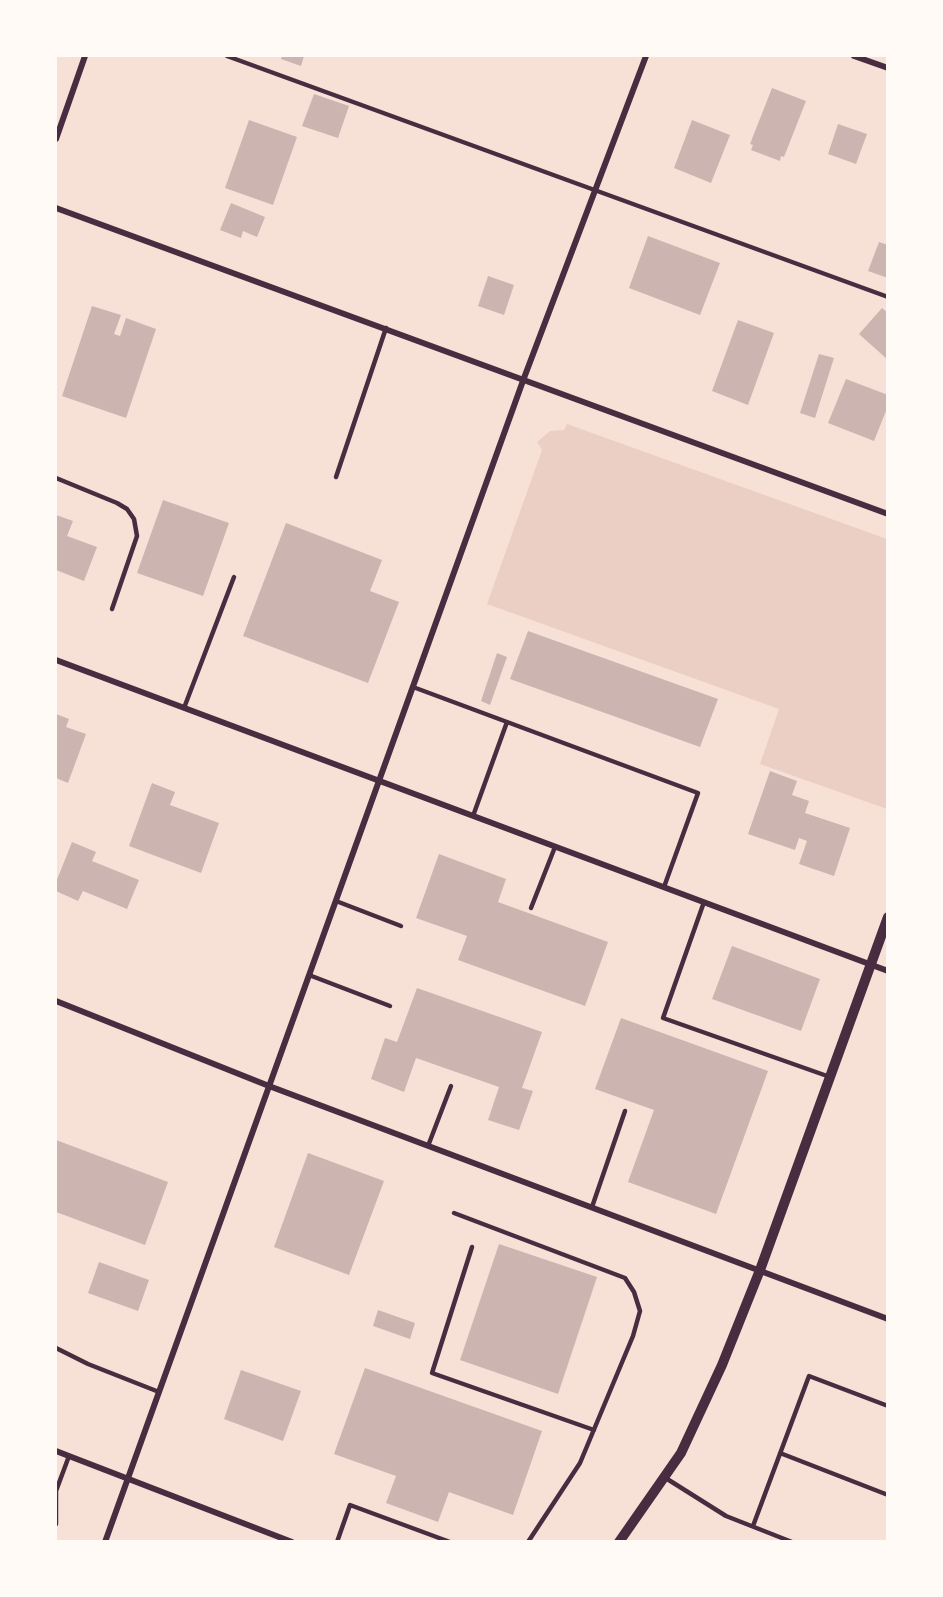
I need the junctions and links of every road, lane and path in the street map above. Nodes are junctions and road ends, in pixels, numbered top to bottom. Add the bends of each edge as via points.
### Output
1 (85, 56) edge
2 (227, 56) edge
3 (646, 56) edge
4 (854, 56) edge
5 (888, 68) edge
6 (56, 140) edge
7 (594, 190) junction
8 (56, 208) edge
9 (888, 297) edge
10 (386, 328) junction
11 (524, 378) junction
12 (336, 477) dead end
13 (56, 478) edge
14 (888, 514) edge
15 (234, 577) dead end
16 (112, 609) dead end
17 (56, 660) edge
18 (413, 687) junction
19 (184, 708) junction
20 (507, 722) junction
21 (379, 781) junction
22 (473, 816) junction
23 (555, 847) junction
24 (664, 887) junction
25 (336, 901) junction
26 (704, 902) junction
27 (531, 908) dead end
28 (888, 917) edge
29 (401, 926) dead end
30 (871, 965) junction
31 (888, 970) edge
32 (309, 975) junction
33 (56, 1001) edge
34 (390, 1006) dead end
35 (830, 1077) junction
36 (269, 1086) junction
37 (451, 1086) dead end
38 (625, 1111) dead end
39 (428, 1146) junction
40 (592, 1207) junction
41 (454, 1213) dead end
42 (472, 1247) dead end
43 (760, 1270) junction
44 (888, 1319) edge
45 (56, 1348) edge
46 (159, 1392) junction
47 (888, 1406) edge
48 (594, 1430) junction
49 (56, 1450) edge
50 (780, 1453) junction
51 (69, 1456) junction
52 (664, 1478) junction
53 (128, 1479) junction
54 (888, 1495) edge
55 (56, 1524) edge
56 (753, 1527) junction
57 (105, 1542) edge
58 (292, 1542) edge
59 (337, 1542) edge
60 (450, 1542) edge
61 (528, 1542) edge
62 (619, 1542) edge
63 (792, 1542) edge

1 - 6 street
2 - 7 lane
3 - 7 street
4 - 5 street
7 - 9 lane
7 - 11 street
8 - 10 street
10 - 11 street
10 - 12 lane
11 - 14 street
11 - 18 street
13 - 16 lane via 117,502 134,519 137,536
15 - 19 lane
17 - 19 street
18 - 20 lane
18 - 21 street
19 - 21 street
20 - 22 lane
20 - 24 lane via 698,793
21 - 22 street
21 - 25 street
22 - 23 street
23 - 24 street
23 - 27 lane
24 - 26 street
25 - 29 lane
25 - 32 street
26 - 30 street
26 - 35 lane via 663,1018
28 - 30 street
30 - 31 street
30 - 35 street
32 - 34 lane
32 - 36 street
33 - 36 street
35 - 43 street
36 - 39 street
36 - 46 street
37 - 39 lane
38 - 40 lane
39 - 40 street
40 - 43 street
41 - 48 lane via 625,1278 640,1311
42 - 48 lane via 432,1373
43 - 44 street
43 - 52 street via 722,1365 681,1453
45 - 46 lane
46 - 53 street
47 - 50 lane via 809,1376
48 - 61 lane via 580,1463
49 - 51 street
50 - 54 lane
50 - 56 lane
51 - 53 street
51 - 55 lane via 56,1491
52 - 56 lane via 726,1516
52 - 62 street
53 - 57 street
53 - 58 street
56 - 63 lane
59 - 60 lane via 350,1505

